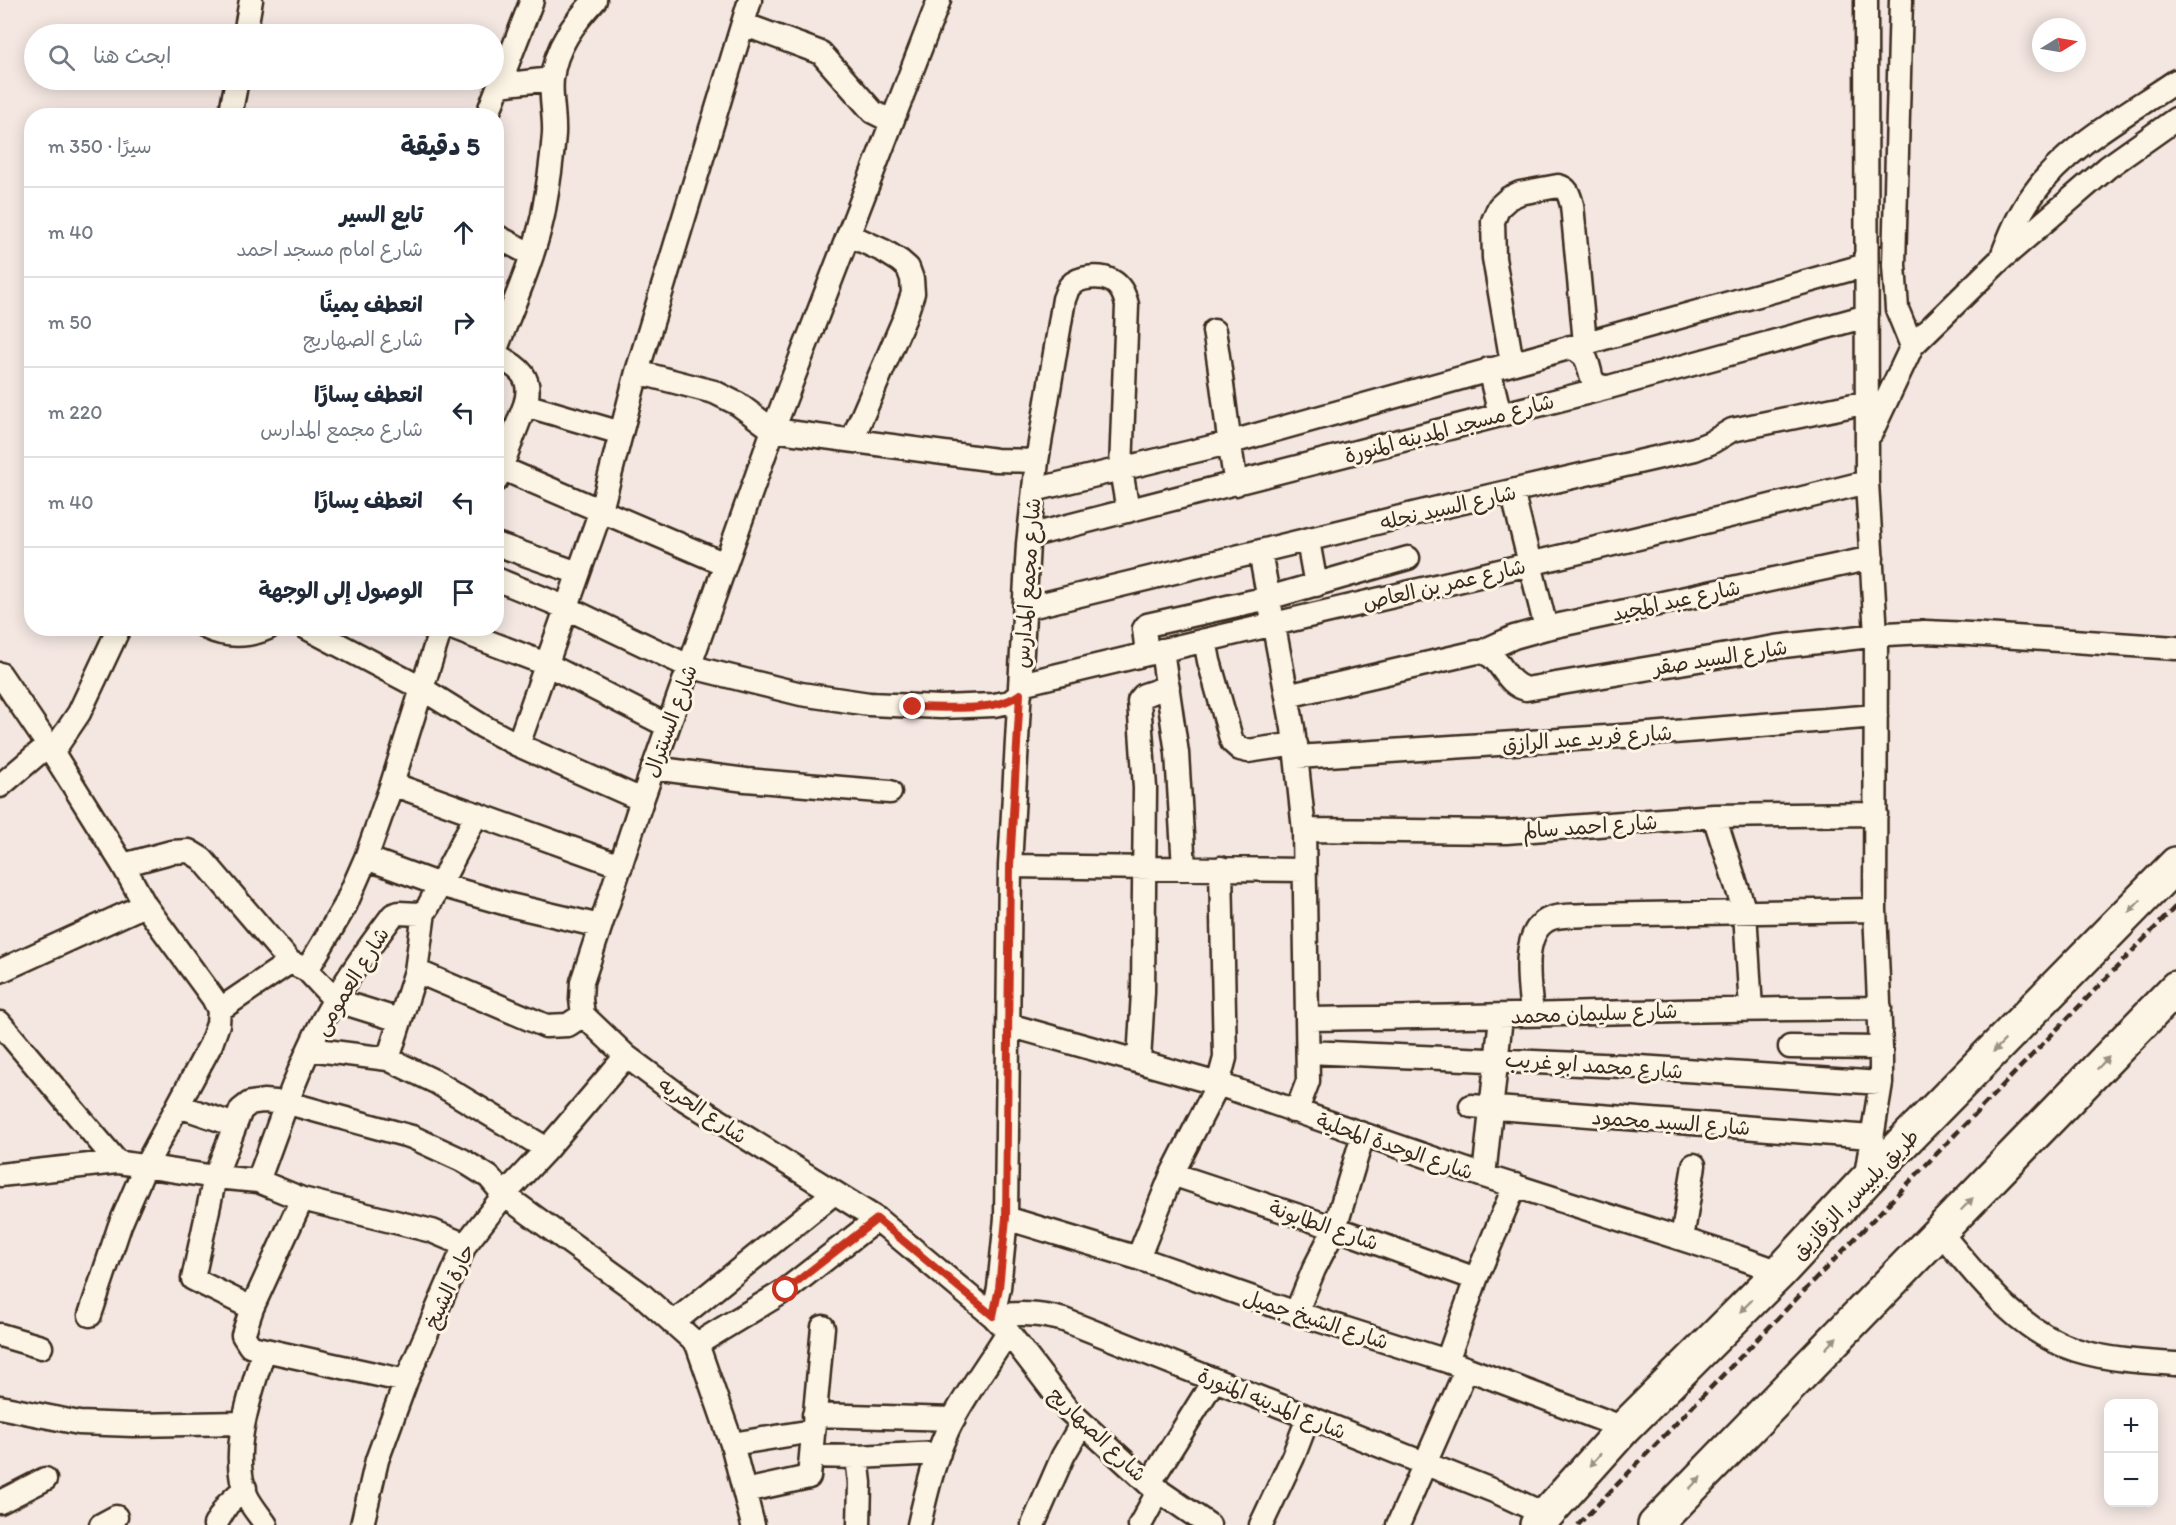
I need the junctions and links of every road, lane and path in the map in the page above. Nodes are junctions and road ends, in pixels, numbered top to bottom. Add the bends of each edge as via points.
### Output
1 (251, 0) edge
2 (532, 0) edge
3 (595, 0) edge
4 (750, 0) edge
5 (939, 0) edge
6 (1866, 0) edge
7 (1901, 0) edge
8 (247, 24) edge
9 (743, 24) junction
10 (504, 72) edge
11 (552, 79) junction
12 (2176, 81) edge
13 (504, 84) edge
14 (235, 90) edge
15 (497, 90) edge
16 (232, 108) edge
17 (490, 108) edge
18 (2176, 119) edge
19 (891, 121) junction
20 (849, 235) junction
21 (504, 240) edge
22 (532, 255) junction
23 (2000, 260) junction
24 (1866, 265) junction
25 (1867, 316) junction
26 (504, 328) edge
27 (1214, 331) dead end
28 (1578, 345) junction
29 (1912, 346) junction
30 (504, 360) edge
31 (1512, 363) junction
32 (1489, 369) junction
33 (637, 372) junction
34 (1609, 387) junction
35 (1868, 402) junction
36 (525, 405) junction
37 (1500, 414) junction
38 (773, 430) junction
39 (621, 433) junction
40 (1867, 440) junction
41 (852, 441) junction
42 (1228, 442) junction
43 (504, 461) edge
44 (1037, 461) junction
45 (1121, 470) junction
46 (504, 476) edge
47 (1867, 483) junction
48 (1236, 484) junction
49 (1034, 490) junction
50 (1512, 491) junction
51 (601, 510) junction
52 (1128, 511) junction
53 (1029, 536) junction
54 (1308, 541) junction
55 (504, 547) edge
56 (1260, 552) junction
57 (1408, 558) dead end
58 (1872, 558) junction
59 (725, 564) junction
60 (1530, 565) junction
61 (578, 573) junction
62 (504, 582) edge
63 (1316, 585) junction
64 (1268, 598) junction
65 (567, 608) junction
66 (1026, 608) junction
67 (1273, 623) junction
68 (1546, 628) junction
69 (1876, 635) junction
70 (116, 636) edge
71 (322, 636) edge
72 (438, 636) edge
73 (473, 636) edge
74 (1205, 640) junction
75 (2176, 648) edge
76 (1483, 651) junction
77 (1154, 652) junction
78 (546, 664) junction
79 (690, 665) junction
80 (0, 674) edge
81 (1168, 687) junction
82 (421, 688) junction
83 (1020, 689) junction
84 (1287, 696) junction
85 (1876, 716) junction
86 (668, 726) junction
87 (518, 745) junction
88 (50, 749) junction
89 (1296, 751) junction
90 (653, 768) junction
91 (392, 784) junction
92 (0, 786) edge
93 (890, 792) dead end
94 (642, 800) junction
95 (477, 814) junction
96 (1876, 814) junction
97 (1714, 816) junction
98 (1304, 830) junction
99 (366, 858) junction
100 (2176, 864) edge
101 (123, 865) junction
102 (621, 866) junction
103 (1010, 866) junction
104 (1144, 867) junction
105 (1184, 868) junction
106 (1221, 868) junction
107 (1305, 870) junction
108 (440, 885) junction
109 (145, 905) junction
110 (1875, 910) junction
111 (424, 912) junction
112 (1745, 912) junction
113 (600, 926) junction
114 (299, 966) junction
115 (0, 971) edge
116 (416, 971) junction
117 (2176, 988) edge
118 (335, 1000) junction
119 (1880, 1008) junction
120 (1751, 1009) junction
121 (219, 1010) junction
122 (583, 1014) junction
123 (1532, 1014) junction
124 (1501, 1017) junction
125 (1307, 1019) junction
126 (399, 1020) junction
127 (0, 1023) edge
128 (1009, 1025) junction
129 (1790, 1047) dead end
130 (309, 1048) junction
131 (1881, 1048) junction
132 (1308, 1052) junction
133 (626, 1056) junction
134 (388, 1059) junction
135 (1496, 1059) junction
136 (1139, 1061) junction
137 (1881, 1083) junction
138 (1218, 1084) junction
139 (288, 1103) junction
140 (178, 1106) junction
141 (1481, 1107) junction
142 (1293, 1111) junction
143 (236, 1125) junction
144 (1363, 1136) junction
145 (1871, 1137) junction
146 (547, 1149) junction
147 (117, 1162) junction
148 (1694, 1166) dead end
149 (145, 1167) junction
150 (1172, 1174) junction
151 (0, 1175) edge
152 (1484, 1176) junction
153 (215, 1177) junction
154 (258, 1181) junction
155 (1865, 1181) junction
156 (1515, 1185) junction
157 (834, 1193) junction
158 (504, 1195) junction
159 (302, 1199) junction
160 (1006, 1218) junction
161 (877, 1219) junction
162 (1335, 1228) junction
163 (1940, 1232) junction
164 (1682, 1239) junction
165 (465, 1245) junction
166 (1138, 1258) junction
167 (1780, 1272) junction
168 (1476, 1279) junction
169 (252, 1308) junction
170 (1296, 1313) junction
171 (90, 1315) dead end
172 (673, 1323) junction
173 (1001, 1324) junction
174 (823, 1327) dead end
175 (0, 1335) edge
176 (698, 1344) junction
177 (41, 1347) dead end
178 (264, 1350) junction
179 (2176, 1364) edge
180 (1456, 1365) junction
181 (1214, 1380) junction
182 (406, 1381) junction
183 (0, 1407) edge
184 (1308, 1418) junction
185 (954, 1419) junction
186 (1082, 1422) junction
187 (242, 1423) junction
188 (813, 1423) junction
189 (1624, 1428) junction
190 (732, 1444) junction
191 (939, 1453) junction
192 (811, 1456) junction
193 (857, 1457) junction
194 (1425, 1464) junction
195 (45, 1479) dead end
196 (1154, 1487) junction
197 (245, 1488) junction
198 (745, 1491) junction
199 (0, 1502) edge
200 (1541, 1520) edge
201 (215, 1525) edge
202 (266, 1525) edge
203 (362, 1525) edge
204 (753, 1525) edge
205 (859, 1525) edge
206 (919, 1525) edge
207 (1034, 1525) edge
208 (1140, 1525) edge
209 (1209, 1525) edge
210 (1261, 1525) edge
211 (1398, 1525) edge
212 (1655, 1525) edge

1 - 8 street
2 - 10 street
3 - 11 street via 566,35
4 - 9 street
5 - 19 street, شارع السنترال
6 - 24 street
7 - 29 street via 1894,265 1897,309
9 - 19 street via 821,53 873,112
9 - 33 street
11 - 13 street
11 - 22 street via 554,132 550,174
12 - 23 street via 2057,167 2034,192 2013,226
14 - 16 street
15 - 17 street
18 - 23 street via 2108,167
19 - 20 street, شارع السنترال
20 - 38 street, شارع السنترال
20 - 41 street via 908,268 913,293
21 - 22 street
22 - 26 street
23 - 29 street
24 - 25 street
24 - 28 street
25 - 34 street, شارع مسجد المدينه المنورة
25 - 35 street
27 - 42 street
28 - 31 street
28 - 31 street via 1572,205 1568,191 1558,186 1520,193 1499,207 1492,234
28 - 34 street via 1592,380
29 - 40 street
30 - 36 street via 523,373 527,385
31 - 32 street
32 - 37 street
32 - 42 street
33 - 38 street via 714,392
33 - 39 street
34 - 37 street, شارع مسجد المدينه المنورة
35 - 40 street
35 - 50 street, شارع السيد نحله via 1732,430 1695,449
36 - 39 street
36 - 43 street
37 - 48 street, شارع مسجد المدينه المنورة
38 - 41 street
38 - 59 street, شارع السنترال
39 - 51 street
40 - 47 street
41 - 44 street via 996,460
42 - 45 street
42 - 48 street
44 - 45 street, شارع مجمع المدارس via 1064,299 1070,285 1094,277 1111,280 1125,297
44 - 49 street, شارع مجمع المدارس
45 - 49 street
45 - 52 street, شارع مجمع المدارس
46 - 51 street
47 - 58 street
47 - 60 street, شارع عمر بن العاص
48 - 52 street, شارع مسجد المدينه المنورة
49 - 53 street, شارع مجمع المدارس
50 - 54 street, شارع السيد نحله
50 - 60 street
51 - 59 street
51 - 61 street
52 - 53 street, شارع مسجد المدينه المنورة
53 - 66 street, شارع مجمع المدارس
54 - 56 street, شارع السيد نحله
54 - 63 street
55 - 61 street
56 - 64 street
56 - 66 street, شارع السيد نحله
57 - 63 street
58 - 68 street, شارع عبد المجيد
58 - 69 street
59 - 79 street, شارع السنترال
60 - 67 street, شارع عمر بن العاص
60 - 68 street
61 - 65 street
62 - 65 street, شارع عمر بن العاص
63 - 64 street
64 - 67 street
64 - 77 street via 1147,626 1144,634
65 - 78 street
65 - 79 street, شارع عمر بن العاص
66 - 83 street, شارع مجمع المدارس
67 - 74 street, شارع عمر بن العاص
67 - 84 street
68 - 76 street, شارع عبد المجيد
69 - 75 street, شارع السيد صقر via 1936,632
69 - 76 street, شارع السيد صقر via 1775,647 1526,689 1510,681 1493,656
69 - 85 street
70 - 88 street via 80,713
71 - 82 street
72 - 82 street
73 - 78 street
74 - 77 street, شارع عمر بن العاص
74 - 89 street, شارع فريد عبد الرازق via 1232,742 1248,751
76 - 84 street
77 - 81 street
77 - 83 street, شارع عمر بن العاص
78 - 86 street
78 - 87 street
79 - 83 street, شارع عمر بن العاص via 801,694 869,704 972,706 1010,702
79 - 86 street, شارع السنترال
80 - 88 street
81 - 104 street via 1144,695 1139,701 1145,788
81 - 105 street via 1177,753
82 - 87 street
82 - 91 street
83 - 103 street, شارع مجمع المدارس
84 - 89 street
85 - 89 street, شارع فريد عبد الرازق via 1638,735
85 - 96 street
86 - 90 street, شارع السنترال
87 - 94 street
88 - 92 street
88 - 101 street
89 - 98 street
90 - 93 street
90 - 94 street, شارع السنترال
91 - 95 street
91 - 99 street
94 - 102 street, شارع السنترال
95 - 102 street
95 - 108 street
96 - 97 street, شارع احمد سالم
96 - 110 street
97 - 98 street, شارع احمد سالم via 1506,832
97 - 112 street
98 - 107 street
99 - 108 street
99 - 114 street via 345,906
100 -> 155 highway, طريق بلبيس, الزقازيق
101 - 109 street
101 - 114 street via 189,851 202,859
102 - 113 street, شارع السنترال
103 - 104 street
103 - 128 street, شارع مجمع المدارس
104 - 105 street
104 - 136 street
105 - 106 street
106 - 107 street
106 - 138 street via 1225,1058
107 - 125 street
108 - 111 street
108 - 113 street
109 - 115 street
109 - 121 street
110 - 112 street
110 - 119 street
111 - 116 street
111 - 118 street, شارع العمومى via 393,915
112 - 120 street
112 - 123 street via 1551,918 1538,927 1530,944
113 - 122 street, شارع السنترال via 582,982
114 - 118 street
114 - 121 street
116 - 122 street via 546,1026 568,1025
116 - 126 street
163 -> 117 highway
118 - 126 street
118 - 130 street, شارع العمومى
119 - 120 street, شارع سليمان محمد
119 - 131 street
120 - 123 street, شارع سليمان محمد
121 - 140 street via 211,1044
122 - 133 street, شارع الحريه
123 - 124 street, شارع سليمان محمد
124 - 125 street, شارع سليمان محمد
124 - 135 street
125 - 132 street
126 - 134 street
127 - 147 street
128 - 136 street, شارع الوحدة المحلية
128 - 160 street, شارع مجمع المدارس
129 - 131 street
130 - 134 street
130 - 139 street, شارع العمومى
131 - 137 street
132 - 135 street, شارع محمد ابو غريب
132 - 142 street via 1308,1081
133 - 146 street, حارة الشيخ
133 - 157 street, شارع الحريه via 681,1097
134 - 146 street via 436,1082
135 - 137 street, شارع محمد ابو غريب
135 - 141 street
136 - 138 street, شارع الوحدة المحلية
137 - 145 street
138 - 142 street, شارع الوحدة المحلية
138 - 150 street
139 - 143 street via 250,1103 241,1110
139 - 154 street, شارع العمومى
139 - 158 street via 412,1137 489,1177
140 - 143 street
140 - 149 street
141 - 145 street, شارع السيد محمود
141 - 152 street
142 - 144 street, شارع الوحدة المحلية
143 - 153 street
144 - 152 street, شارع الوحدة المحلية
144 - 162 street
145 - 155 street
146 - 158 street, حارة الشيخ
147 - 149 street
147 - 151 street
148 - 164 street
149 - 153 street
149 - 171 street via 120,1225
150 - 162 street, شارع الطابونة
150 - 166 street
152 - 156 street, شارع الوحدة المحلية
153 - 154 street
153 - 169 street via 193,1279
154 - 159 street
155 - 167 highway, طريق بلبيس, الزقازيق
156 - 164 street, شارع الوحدة المحلية
156 - 168 street
157 - 161 street, شارع الصهاريج
157 - 172 street
158 - 165 street, حارة الشيخ
158 - 172 street via 641,1294
159 - 165 street via 432,1231
159 - 169 street
160 - 166 street, شارع الشيخ جميل
160 - 173 street, شارع مجمع المدارس via 999,1288
161 - 173 street, شارع الصهاريج
161 - 176 street via 786,1290
162 - 168 street, شارع الطابونة
162 - 170 street
163 - 179 street via 1994,1295 2039,1332 2075,1350
212 -> 163 highway
164 - 167 street, شارع الوحدة المحلية
165 - 182 street, حارة الشيخ
166 - 170 street, شارع الشيخ جميل
167 -> 189 highway, طريق بلبيس, الزقازيق
168 - 180 street
169 - 178 street via 243,1335 250,1346
170 - 180 street, شارع الشيخ جميل
172 - 176 street
173 - 181 street, شارع المدينه المنورة via 1021,1313 1047,1315
173 - 185 street
173 - 186 street, شارع الصهاريج via 1066,1408
174 - 188 street
175 - 177 street
176 - 190 street
178 - 182 street
178 - 187 street
180 - 189 street, شارع الشيخ جميل
180 - 194 street
181 - 184 street, شارع المدينه المنورة
181 - 196 street
182 - 203 street, حارة الشيخ via 377,1460
183 - 187 street via 79,1423
184 - 194 street, شارع المدينه المنورة
184 - 210 street
185 - 188 street
185 - 191 street
186 - 196 street, شارع الصهاريج
186 - 207 street
187 - 197 street via 240,1467
188 - 190 street
188 - 192 street
189 -> 200 highway, طريق بلبيس, الزقازيق
190 - 198 street
191 - 193 street
191 - 206 street
192 - 193 street
192 - 198 street via 807,1478
193 - 205 street
194 - 200 street, شارع المدينه المنورة via 1499,1493
194 - 211 street
195 - 199 street
196 - 208 street
196 - 209 street, شارع الصهاريج
197 - 201 street via 227,1505
197 - 202 street
198 - 204 street

